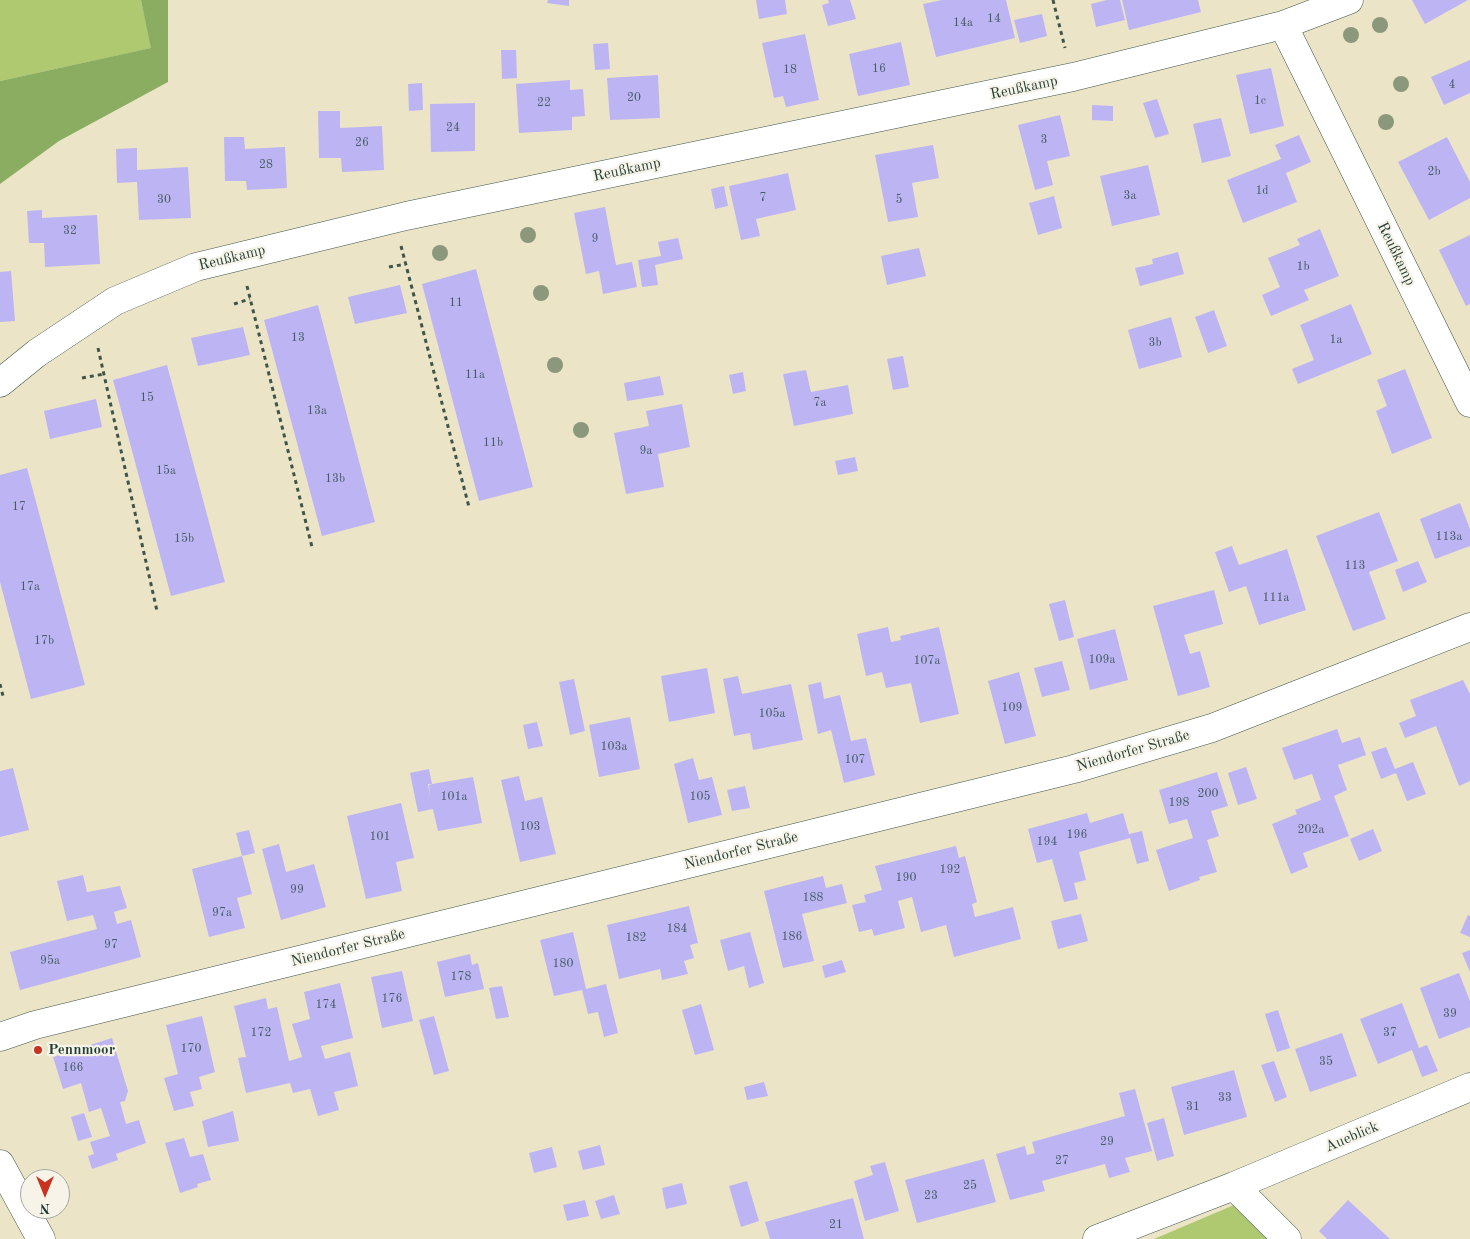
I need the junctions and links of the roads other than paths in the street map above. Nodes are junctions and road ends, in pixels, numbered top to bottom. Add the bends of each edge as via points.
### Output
1 (1349, 0) edge
2 (1283, 24) junction
3 (0, 383) edge
4 (1470, 403) edge
5 (1470, 628) edge
6 (0, 1037) edge
7 (1470, 1087) edge
8 (0, 1164) edge
9 (1234, 1186) junction
10 (41, 1239) edge
11 (1097, 1239) edge
12 (1287, 1239) edge

1 - 2 street, Reußkamp
2 - 3 street, Reußkamp via 1073,77 394,219 196,267 115,301 37,353
2 - 4 street, Reußkamp
5 - 6 street, Niendorfer Straße via 1212,728 1074,769 35,1025
7 - 9 street, Aueblick
8 - 10 street
9 - 11 street, Aueblick
9 - 12 street

